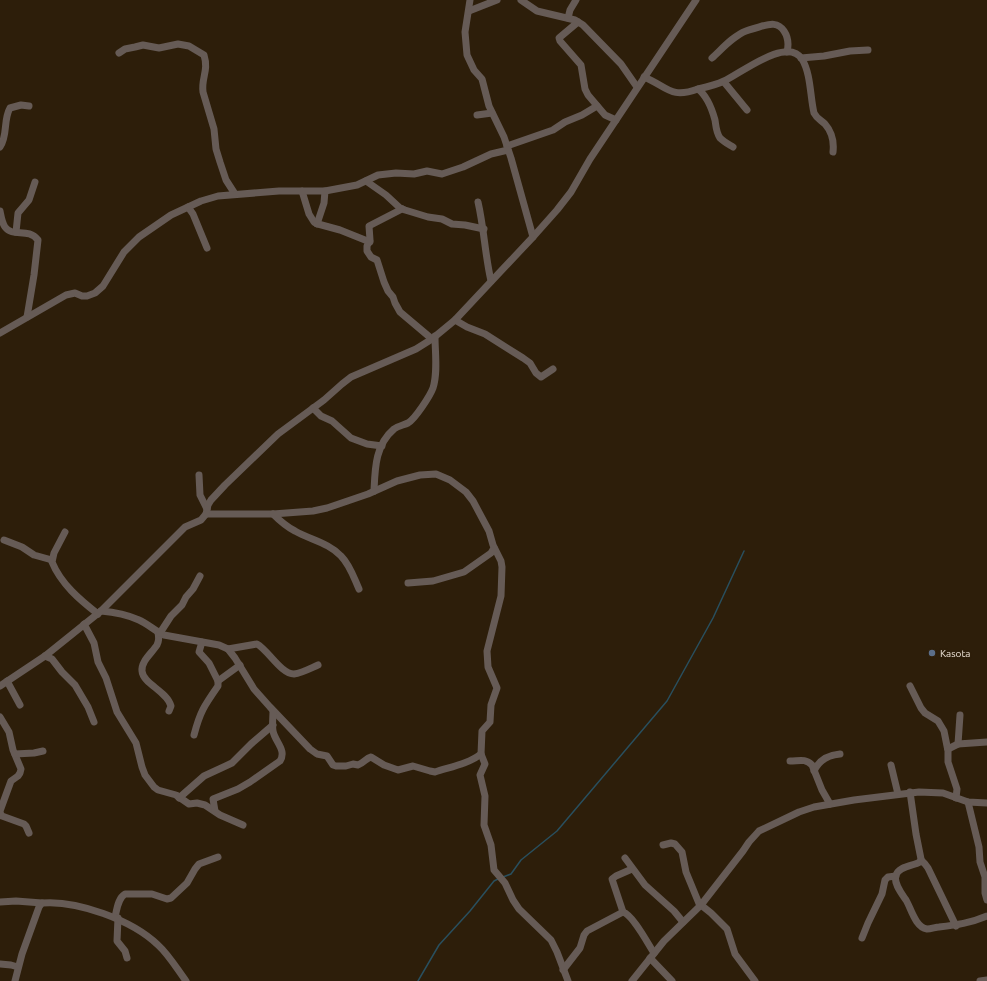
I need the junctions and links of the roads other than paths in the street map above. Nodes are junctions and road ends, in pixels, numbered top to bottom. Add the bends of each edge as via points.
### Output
1 (470, 0) edge
2 (497, 0) edge
3 (521, 0) edge
4 (576, 0) edge
5 (696, 0) edge
6 (469, 11) junction
7 (568, 18) junction
8 (578, 22) junction
9 (868, 50) dead end
10 (787, 52) junction
11 (119, 53) dead end
12 (712, 58) dead end
13 (801, 58) junction
14 (644, 77) junction
15 (724, 82) junction
16 (637, 87) junction
17 (698, 89) junction
18 (29, 106) dead end
19 (597, 106) junction
20 (747, 110) dead end
21 (492, 113) junction
22 (477, 115) dead end
23 (616, 120) junction
24 (0, 147) edge
25 (733, 147) dead end
26 (508, 148) junction
27 (833, 152) dead end
28 (366, 181) junction
29 (35, 182) dead end
30 (302, 191) junction
31 (325, 191) junction
32 (235, 194) junction
33 (478, 202) dead end
34 (188, 207) junction
35 (402, 209) junction
36 (0, 211) edge
37 (316, 224) junction
38 (484, 229) junction
39 (16, 232) junction
40 (533, 237) junction
41 (370, 242) junction
42 (207, 248) dead end
43 (491, 281) junction
44 (27, 317) junction
45 (455, 320) junction
46 (0, 333) edge
47 (433, 338) junction
48 (553, 369) dead end
49 (313, 408) junction
50 (382, 446) junction
51 (199, 475) dead end
52 (374, 491) junction
53 (206, 511) junction
54 (274, 514) junction
55 (65, 532) dead end
56 (4, 540) dead end
57 (494, 548) junction
58 (52, 560) junction
59 (200, 576) dead end
60 (408, 583) dead end
61 (359, 589) dead end
62 (100, 612) junction
63 (84, 624) junction
64 (159, 633) junction
65 (202, 642) junction
66 (228, 649) junction
67 (45, 656) junction
68 (240, 665) junction
69 (318, 665) dead end
70 (218, 680) junction
71 (7, 681) junction
72 (0, 686) edge
73 (910, 686) dead end
74 (20, 706) dead end
75 (170, 711) dead end
76 (274, 711) junction
77 (960, 715) dead end
78 (0, 717) edge
79 (94, 722) dead end
80 (273, 726) junction
81 (194, 736) dead end
82 (987, 742) edge
83 (958, 744) junction
84 (948, 749) junction
85 (43, 751) dead end
86 (15, 754) junction
87 (481, 754) junction
88 (840, 754) dead end
89 (790, 761) dead end
90 (891, 765) dead end
91 (814, 771) junction
92 (910, 792) junction
93 (898, 794) junction
94 (179, 798) junction
95 (956, 798) junction
96 (968, 802) junction
97 (987, 803) edge
98 (830, 804) junction
99 (215, 811) junction
100 (0, 812) edge
101 (243, 826) dead end
102 (29, 833) dead end
103 (664, 845) dead end
104 (218, 857) dead end
105 (626, 858) dead end
106 (921, 860) junction
107 (632, 869) junction
108 (896, 876) junction
109 (987, 900) edge
110 (0, 902) edge
111 (42, 903) junction
112 (700, 905) junction
113 (623, 912) junction
114 (987, 916) edge
115 (117, 918) junction
116 (683, 922) junction
117 (956, 926) junction
118 (862, 938) dead end
119 (652, 956) junction
120 (127, 958) dead end
121 (0, 964) edge
122 (18, 967) junction
123 (563, 970) junction
124 (987, 980) edge
125 (15, 981) edge
126 (186, 981) edge
127 (568, 981) edge
128 (632, 981) edge
129 (672, 981) edge
130 (756, 981) edge
131 (980, 981) edge

1 - 6 street
2 - 6 street
3 - 7 street via 537,11
4 - 7 street
5 - 14 street
6 - 21 street via 465,32 467,55 474,70 482,79
7 - 8 street
8 - 16 street via 615,57
8 - 19 street via 559,40 581,65 585,89
9 - 13 street
10 - 12 street via 788,39 785,32 779,25 774,24 746,31
10 - 13 street
10 - 15 street via 762,58
11 - 32 street via 135,46 159,48 178,44 189,46 204,55 206,67 202,88 220,162 226,180
13 - 27 street via 808,76 814,113 828,129 833,141
14 - 16 street
14 - 17 street via 676,94
15 - 17 street
15 - 20 street
16 - 23 street
17 - 25 street via 710,107 720,137
18 - 24 street via 10,108
19 - 23 street via 605,115
19 - 26 street via 564,122 554,130
21 - 22 street
21 - 26 street
23 - 40 street via 571,192
26 - 28 street via 442,174 427,171 414,174 396,173 378,175
26 - 40 street
28 - 31 street
28 - 35 street
29 - 39 street via 29,200 18,213
30 - 31 street
30 - 32 street
30 - 37 street via 309,214
31 - 37 street via 324,203
32 - 34 street via 218,196
33 - 38 street
34 - 42 street
34 - 44 street via 171,215 139,237 124,252 103,286 95,293 87,296 70,294
35 - 38 street via 452,224
35 - 41 street via 369,226
36 - 39 street via 5,227
37 - 41 street
38 - 43 street
39 - 44 street via 30,233 38,240
40 - 43 street
41 - 47 street via 367,252 377,260 384,282 400,312
43 - 45 street
44 - 46 street
45 - 47 street
45 - 48 street via 486,334 520,355 530,363 539,376
47 - 49 street via 416,349 351,377
47 - 50 street via 433,389 411,421 394,429
49 - 50 street via 351,438
49 - 53 street via 278,434 225,485 211,500
50 - 52 street via 375,463
51 - 53 street via 200,495
52 - 54 street via 327,508
52 - 57 street via 420,475 436,474 450,480 473,501 489,531
53 - 54 street
53 - 62 street via 201,520 185,527
54 - 61 street via 296,532 329,546 341,556
55 - 58 street
56 - 58 street via 34,555
57 - 60 street via 491,553 464,572 433,581
57 - 87 street via 501,561 502,586 487,651 488,667 497,688 491,705 490,722 482,731
58 - 62 street via 65,584 86,604
59 - 64 street via 182,605
62 - 63 street
62 - 64 street via 117,613 140,620
63 - 67 street
63 - 94 street via 94,643 98,662 117,712 136,743 145,775 158,790
64 - 65 street
64 - 75 street via 158,644 145,661 142,674 168,697
65 - 66 street
65 - 70 street via 198,652 209,663
66 - 68 street
66 - 69 street via 257,644 283,670 293,674
67 - 71 street
67 - 79 street via 52,659 75,685
68 - 70 street
68 - 76 street via 254,689
70 - 81 street via 218,686 203,706
71 - 72 street
71 - 74 street
73 - 84 street via 921,708 941,725
76 - 80 street
76 - 87 street via 313,752 328,756 336,766 358,765 371,757 384,766 398,770 413,766 435,772
77 - 83 street
78 - 86 street via 9,732
80 - 94 street via 232,764 204,776
80 - 99 street via 281,748 280,761 238,789 212,799
82 - 83 street
83 - 84 street
84 - 95 street via 948,762 957,788
85 - 86 street
86 - 100 street via 20,764 20,773 11,781
87 - 123 street via 485,764 480,775 485,796 484,825 491,845 494,870 505,883 519,909 551,940
88 - 91 street via 827,757
89 - 91 street via 806,760
90 - 93 street
91 - 98 street
92 - 93 street
92 - 95 street via 943,793
92 - 106 street
93 - 98 street
94 - 99 street via 185,803 205,805
95 - 96 street
96 - 97 street
96 - 109 street via 985,877
98 - 112 street via 807,809 759,831
99 - 101 street
100 - 102 street via 2,816 24,824
103 - 112 street via 675,844 682,852 686,872
104 - 115 street via 200,864 187,883 171,898 152,894 123,895 120,898
105 - 107 street
106 - 108 street via 904,868
106 - 117 street via 928,868
107 - 113 street via 612,879
107 - 116 street
108 - 117 street via 900,891 921,925 928,929
108 - 118 street via 886,880
110 - 111 street
111 - 115 street via 73,905
111 - 122 street via 35,915
112 - 116 street
112 - 130 street via 727,930 735,954
113 - 119 street via 632,920
113 - 123 street via 587,931 580,948
114 - 117 street
115 - 120 street via 117,941
115 - 126 street via 157,944
116 - 119 street
119 - 128 street
119 - 129 street
121 - 122 street
122 - 125 street
123 - 127 street
124 - 131 street

